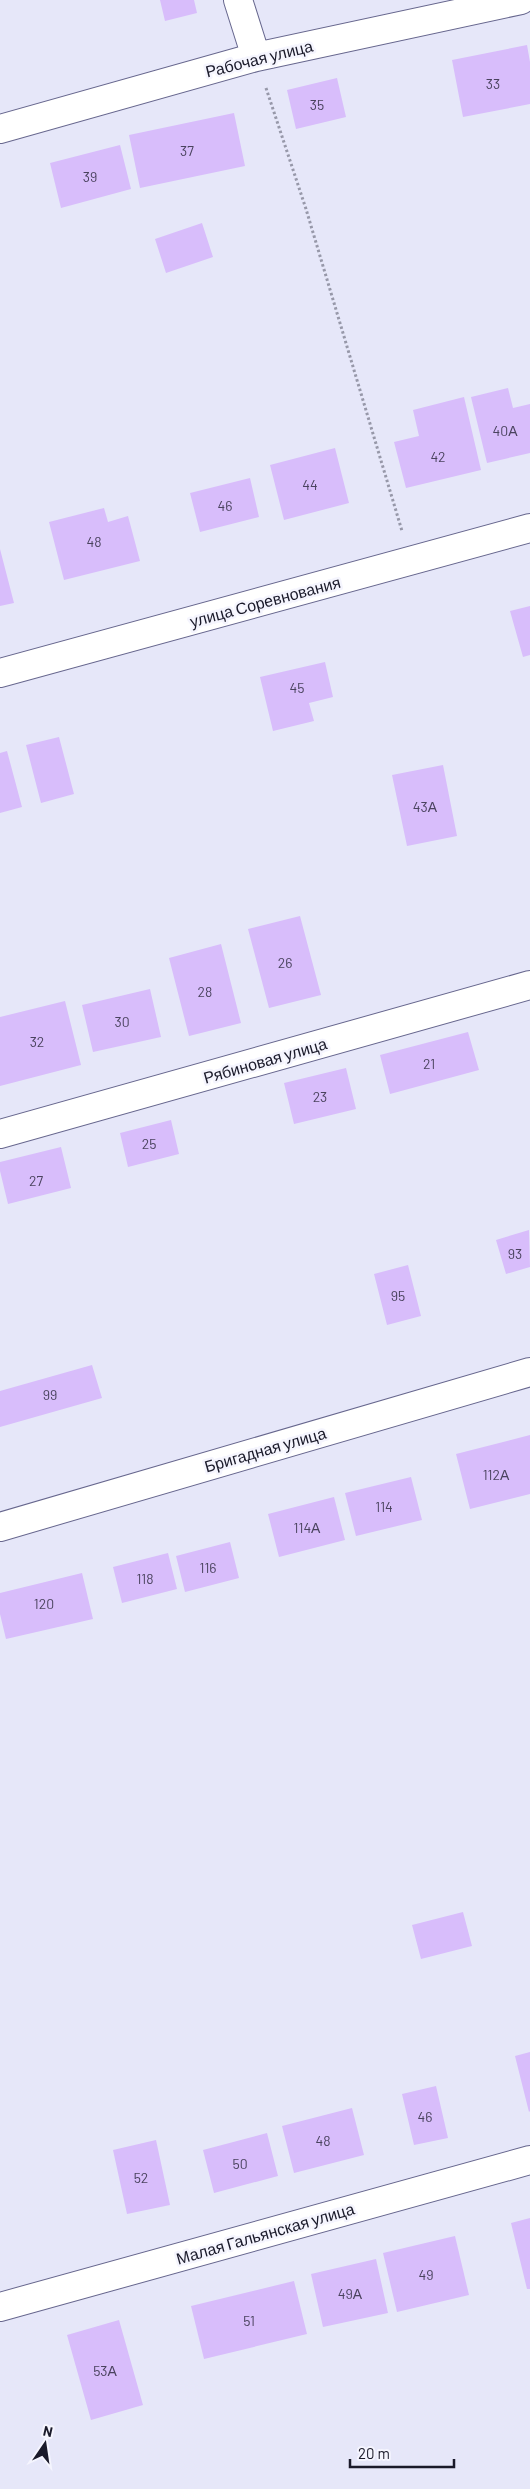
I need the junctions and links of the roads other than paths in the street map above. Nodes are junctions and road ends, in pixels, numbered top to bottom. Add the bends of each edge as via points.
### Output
1 (238, 0) edge
2 (521, 0) edge
3 (256, 57) junction
4 (0, 130) edge
5 (530, 528) edge
6 (0, 673) edge
7 (530, 985) edge
8 (0, 1134) edge
9 (530, 1372) edge
10 (0, 1527) edge
11 (530, 2160) edge
12 (0, 2307) edge

1 - 3 street
2 - 3 street, Рабочая улица
3 - 4 street, Рабочая улица
5 - 6 street, улица Соревнования
7 - 8 street, Рябиновая улица
9 - 10 street, Бригадная улица
11 - 12 street, Малая Гальянская улица

